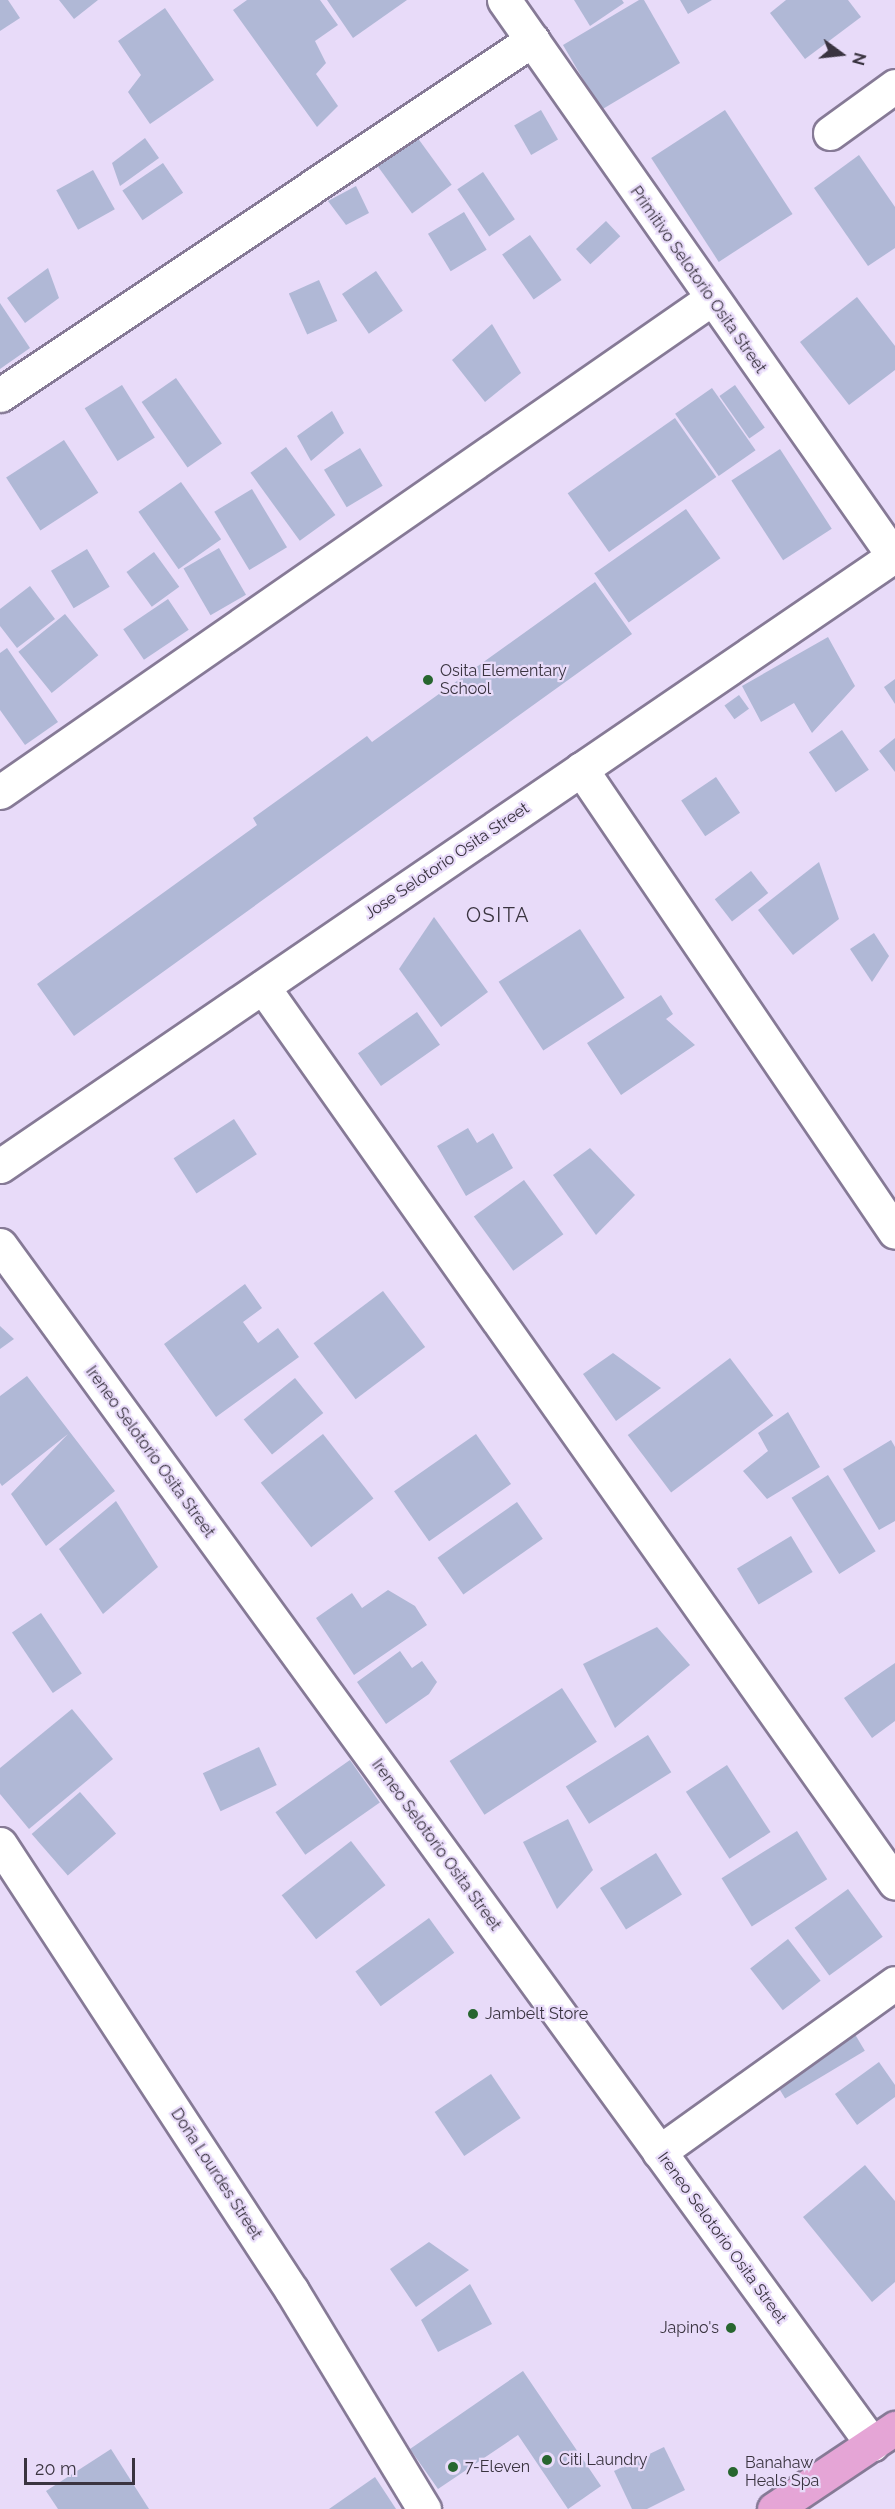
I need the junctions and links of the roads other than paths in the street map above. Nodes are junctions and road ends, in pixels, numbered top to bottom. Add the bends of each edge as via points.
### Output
1 (504, 0) edge
2 (532, 40) junction
3 (895, 86) edge
4 (830, 133) dead end
5 (711, 299) junction
6 (0, 395) edge
7 (895, 556) edge
8 (581, 769) junction
9 (0, 792) edge
10 (262, 987) junction
11 (0, 1166) edge
12 (895, 1232) edge
13 (0, 1245) edge
14 (0, 1844) edge
15 (895, 1883) edge
16 (895, 1983) edge
17 (659, 2152) junction
18 (883, 2436) edge
19 (791, 2505) edge
20 (424, 2509) edge

1 - 2 street, Primitivo Selotorio Osita Street
2 - 5 street, Primitivo Selotorio Osita Street
2 - 6 street
3 - 4 street
5 - 7 street, Primitivo Selotorio Osita Street
5 - 9 street
7 - 8 street, Jose Selotorio Osita Street
8 - 10 street, Jose Selotorio Osita Street
8 - 12 street
10 - 11 street, Jose Selotorio Osita Street
10 - 15 street
13 - 17 street, Ireneo Selotorio Osita Street
14 - 20 street, Doña Lourdes Street via 292,2291
16 - 17 street
17 - 18 street, Ireneo Selotorio Osita Street
18 - 19 main road

